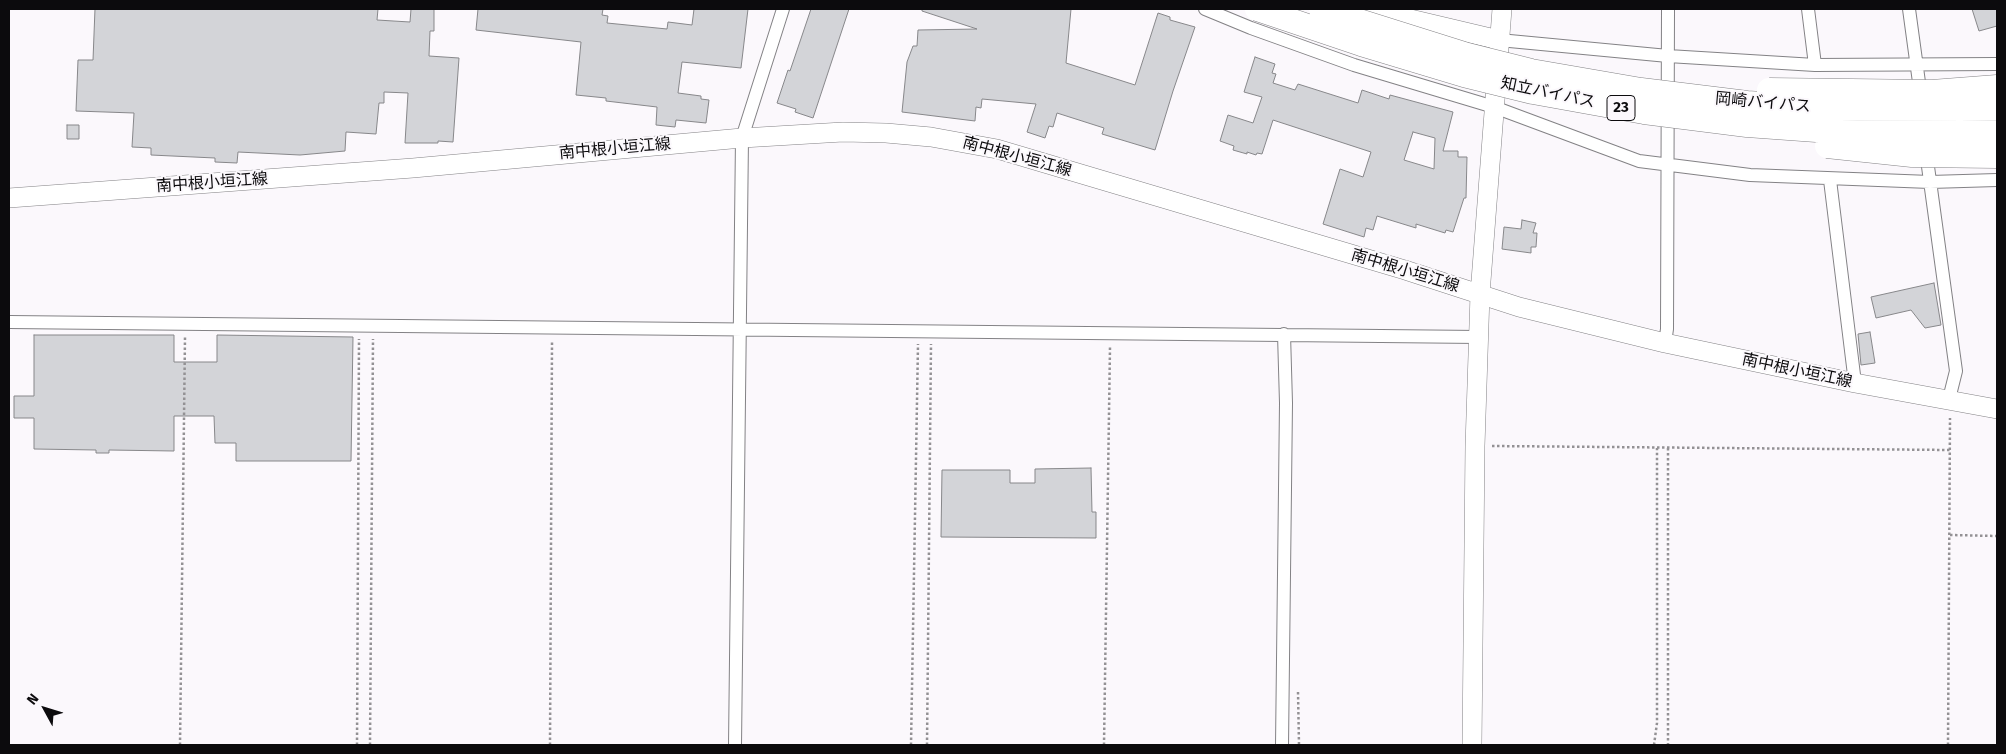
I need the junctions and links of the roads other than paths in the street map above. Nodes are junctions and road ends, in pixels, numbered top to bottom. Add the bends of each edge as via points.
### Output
1 (783, 9) edge
2 (1205, 9) edge
3 (1257, 9) edge
4 (1321, 9) edge
5 (1368, 9) edge
6 (1502, 9) edge
7 (1668, 9) edge
8 (1808, 9) edge
9 (1909, 9) edge
10 (1500, 40) junction
11 (1668, 56) junction
12 (1997, 64) edge
13 (1815, 65) junction
14 (1917, 66) junction
15 (1530, 71) junction
16 (1464, 75) junction
17 (1997, 87) edge
18 (1494, 107) junction
19 (1997, 108) edge
20 (1997, 132) edge
21 (742, 138) junction
22 (1997, 156) edge
23 (1668, 166) junction
24 (1830, 180) junction
25 (1997, 180) edge
26 (1930, 182) junction
27 (9, 198) edge
28 (1480, 294) junction
29 (9, 322) edge
30 (739, 329) junction
31 (1284, 334) junction
32 (1479, 337) junction
33 (1665, 343) junction
34 (1855, 383) junction
35 (1949, 399) junction
36 (1997, 408) edge
37 (735, 745) edge
38 (1282, 745) edge
39 (1472, 745) edge

1 - 21 street
2 - 18 street via 1354,65
3 - 16 highway, 知立バイパス / 23, bridge
4 - 15 highway, 知立バイパス / 23, bridge
5 - 10 main road
6 - 10 main road
7 - 11 street
8 - 13 street
9 - 14 street
10 - 11 street
10 - 18 main road
11 - 13 street
11 - 23 street
12 - 14 street
13 - 14 street
14 - 26 street
15 - 17 highway, 23, bridge via 1744,90 1932,92
15 - 19 highway, 岡崎バイパス / 23, bridge via 1641,90 1747,103 1879,110
16 - 20 highway, 知立バイパス / 23, bridge via 1586,102 1747,125 1858,133
16 - 22 highway, 23, bridge via 1529,100 1586,115 1709,134 1912,155
18 - 23 street via 1639,161
18 - 28 main road
21 - 27 main road, 南中根小垣江線 via 413,168
21 - 28 main road, 南中根小垣江線 via 843,132 886,133 962,142 1007,152
21 - 30 street
23 - 24 street via 1750,176
23 - 33 street
24 - 26 street
24 - 34 street
25 - 26 street
26 - 35 street via 1956,371
28 - 32 main road
28 - 33 main road, 南中根小垣江線 via 1518,307
29 - 30 street
30 - 31 street
30 - 37 street
31 - 32 street
31 - 38 street
32 - 39 main road
33 - 34 main road, 南中根小垣江線
34 - 35 main road, 南中根小垣江線
35 - 36 main road, 南中根小垣江線

